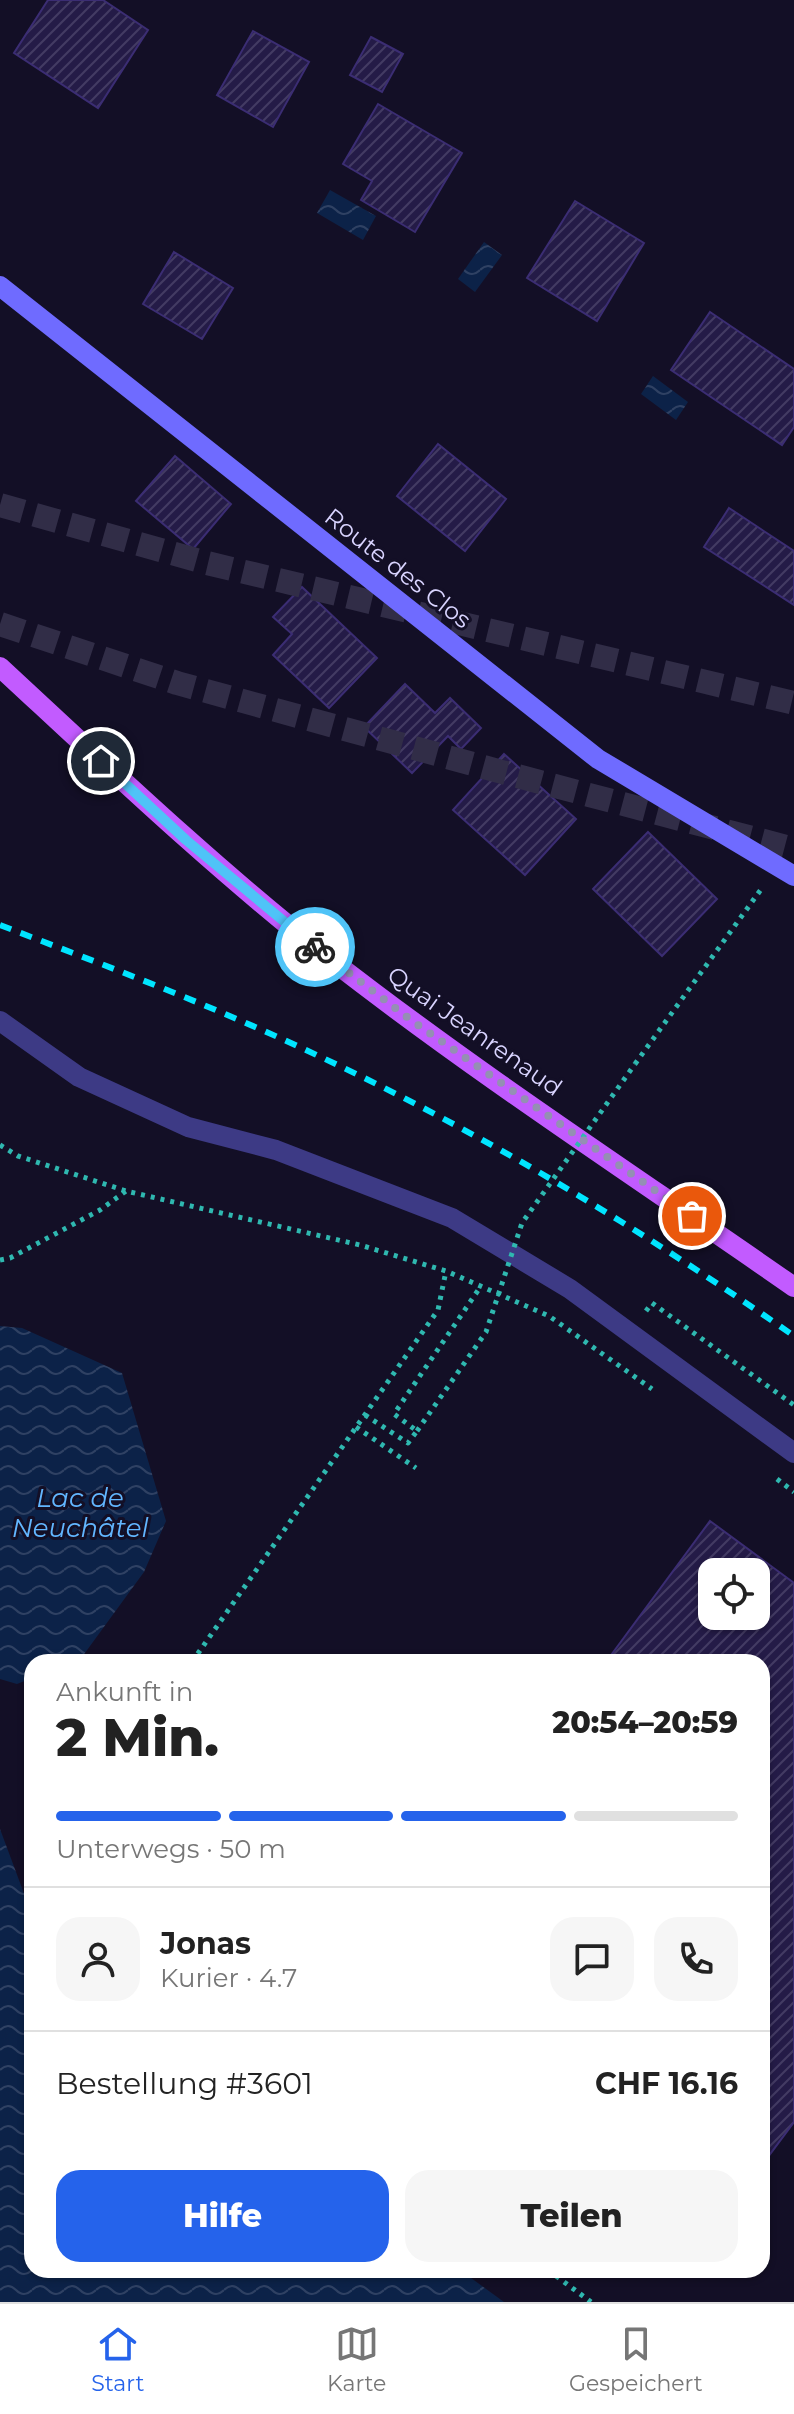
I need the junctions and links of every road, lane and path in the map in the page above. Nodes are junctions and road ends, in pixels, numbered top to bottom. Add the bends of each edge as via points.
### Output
1 (0, 286) edge
2 (0, 667) edge
3 (787, 872) edge
4 (753, 899) dead end
5 (0, 1021) edge
6 (0, 1145) edge
7 (126, 1191) junction
8 (0, 1260) edge
9 (446, 1271) junction
10 (481, 1286) junction
11 (794, 1287) edge
12 (641, 1318) dead end
13 (660, 1395) dead end
14 (794, 1405) edge
15 (364, 1415) junction
16 (356, 1427) junction
17 (417, 1431) junction
18 (794, 1453) edge
19 (416, 1468) dead end
20 (770, 1474) dead end
21 (794, 1492) edge
22 (198, 1654) edge
23 (559, 2278) edge
24 (591, 2302) edge

1 - 3 street, Route des Clos via 598,759
2 - 11 main road, Quai Jeanrenaud via 186,840 331,960
4 - 17 path, bridge via 522,1223 486,1332
5 - 18 street via 79,1077 188,1127 276,1150 452,1218 570,1289
6 - 7 path via 18,1156
7 - 8 path via 100,1210
7 - 9 path via 360,1245
9 - 10 path
9 - 15 path via 438,1310
10 - 13 path via 549,1316
10 - 17 path via 394,1414
12 - 14 path via 652,1303
15 - 16 path
15 - 17 path via 408,1443
16 - 19 path
16 - 22 path
20 - 21 path
23 - 24 path

